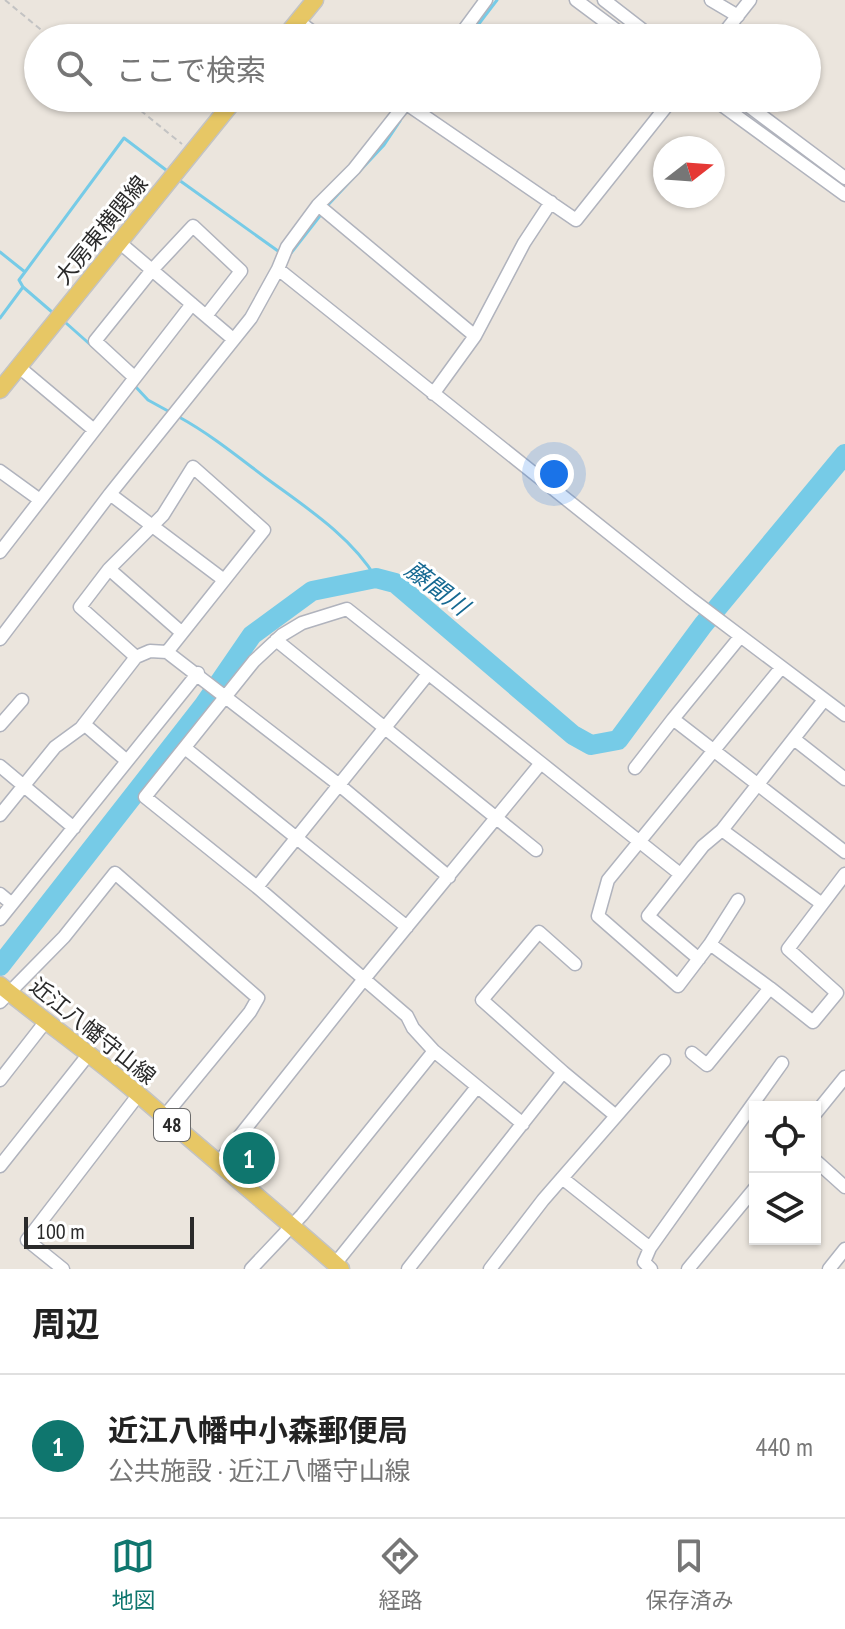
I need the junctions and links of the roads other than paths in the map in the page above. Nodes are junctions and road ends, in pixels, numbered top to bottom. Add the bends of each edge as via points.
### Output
1 (315, 0) edge
2 (486, 0) edge
3 (576, 0) edge
4 (604, 0) edge
5 (711, 0) edge
6 (750, 0) edge
7 (738, 16) junction
8 (298, 21) junction
9 (296, 24) edge
10 (302, 24) edge
11 (468, 24) edge
12 (608, 24) edge
13 (635, 24) edge
14 (731, 24) edge
15 (225, 112) edge
16 (396, 112) edge
17 (422, 112) edge
18 (662, 112) edge
19 (731, 112) edge
20 (757, 112) edge
21 (845, 178) edge
22 (845, 195) edge
23 (551, 202) junction
24 (322, 209) junction
25 (119, 242) junction
26 (278, 269) junction
27 (152, 270) junction
28 (192, 304) junction
29 (206, 316) junction
30 (475, 336) junction
31 (233, 339) junction
32 (19, 367) junction
33 (134, 377) junction
34 (0, 390) edge
35 (433, 394) junction
36 (94, 430) junction
37 (0, 471) edge
38 (110, 494) junction
39 (40, 500) junction
40 (149, 526) junction
41 (0, 552) edge
42 (109, 569) junction
43 (224, 580) junction
44 (181, 632) junction
45 (736, 634) junction
46 (0, 639) edge
47 (276, 640) junction
48 (167, 652) junction
49 (136, 657) junction
50 (781, 668) junction
51 (198, 673) junction
52 (428, 674) junction
53 (226, 698) junction
54 (22, 700) dead end
55 (824, 700) junction
56 (845, 715) edge
57 (673, 719) junction
58 (84, 724) junction
59 (0, 725) edge
60 (384, 726) junction
61 (794, 739) junction
62 (185, 748) junction
63 (715, 750) junction
64 (127, 761) junction
65 (541, 763) junction
66 (0, 766) edge
67 (635, 768) dead end
68 (845, 779) edge
69 (759, 783) junction
70 (338, 784) junction
71 (24, 786) junction
72 (0, 815) edge
73 (496, 819) junction
74 (74, 828) junction
75 (722, 830) junction
76 (295, 839) junction
77 (639, 843) junction
78 (536, 850) dead end
79 (845, 852) edge
80 (680, 874) junction
81 (845, 874) edge
82 (449, 877) junction
83 (257, 887) junction
84 (0, 894) edge
85 (738, 900) dead end
86 (12, 904) junction
87 (822, 904) junction
88 (0, 919) edge
89 (407, 927) junction
90 (710, 944) junction
91 (699, 959) junction
92 (575, 964) dead end
93 (364, 979) junction
94 (770, 988) junction
95 (3, 993) edge
96 (46, 1021) junction
97 (434, 1051) junction
98 (692, 1053) dead end
99 (88, 1055) junction
100 (664, 1061) dead end
101 (782, 1063) dead end
102 (563, 1072) junction
103 (845, 1077) edge
104 (0, 1080) edge
105 (477, 1087) junction
106 (139, 1094) junction
107 (758, 1101) edge
108 (821, 1107) edge
109 (749, 1115) edge
110 (616, 1116) junction
111 (163, 1118) junction
112 (523, 1124) junction
113 (219, 1162) junction
114 (845, 1164) edge
115 (821, 1165) edge
116 (0, 1166) edge
117 (835, 1177) junction
118 (562, 1178) junction
119 (845, 1187) edge
120 (749, 1195) edge
121 (292, 1225) junction
122 (650, 1248) junction
123 (845, 1249) edge
124 (338, 1266) edge
125 (63, 1269) edge
126 (251, 1269) edge
127 (408, 1269) edge
128 (490, 1269) edge
129 (651, 1269) edge
130 (688, 1269) edge
131 (829, 1269) edge

1 - 8 main road
2 - 11 street
3 - 12 street
4 - 13 street
5 - 7 street
6 - 7 street
7 - 14 street
8 - 9 main road
8 - 10 street
15 - 25 main road, 大房東横関線
16 - 24 street
17 - 23 street
18 - 23 street via 576,220
19 - 22 street
20 - 21 street
23 - 30 street
24 - 26 street via 287,247
24 - 30 street
25 - 27 street
25 - 32 main road, 大房東横関線
26 - 31 street
26 - 35 street
27 - 28 street
27 - 29 street via 193,226 241,271
27 - 33 street via 95,341
28 - 29 street
28 - 33 street
29 - 31 street
30 - 35 street
31 - 38 street
32 - 34 main road, 大房東横関線
32 - 36 street
33 - 36 street
35 - 45 street
36 - 39 street
37 - 39 street
38 - 40 street
38 - 46 street
39 - 41 street
40 - 42 street
40 - 43 street
40 - 43 street via 163,515 193,467 264,530
42 - 44 street
42 - 49 street via 80,607
43 - 44 street
44 - 48 street
45 - 50 street
45 - 57 street
47 - 52 street via 302,623 347,609
47 - 53 street
47 - 60 street
48 - 49 street
48 - 51 street
49 - 58 street
50 - 55 street
50 - 63 street
51 - 53 street
51 - 64 street
52 - 60 street
52 - 65 street
53 - 62 street
53 - 70 street
54 - 59 street
55 - 56 street
55 - 61 street
57 - 63 street
57 - 67 street
58 - 64 street
58 - 71 street via 55,747
60 - 70 street
60 - 73 street
61 - 68 street
61 - 69 street
62 - 76 street
62 - 83 street via 145,797
63 - 69 street
63 - 77 street
64 - 74 street
65 - 73 street
65 - 77 street
66 - 71 street
69 - 75 street
69 - 79 street
70 - 76 street
70 - 82 street
71 - 72 street
71 - 74 street
73 - 78 street
73 - 82 street
74 - 86 street
75 - 80 street
75 - 87 street
76 - 83 street
76 - 89 street
77 - 80 street
77 - 91 street via 608,880 598,916 678,986
80 - 91 street via 648,916
81 - 87 street
82 - 89 street
83 - 93 street
84 - 86 street
85 - 90 street
86 - 88 street
87 - 94 street via 788,949 837,993 813,1022
89 - 93 street
90 - 91 street
90 - 94 street
92 - 102 street via 539,932 482,1000
93 - 97 street via 407,1016
93 - 113 street
94 - 98 street via 707,1065
95 - 96 main road, 近江八幡守山線 / 48
95 - 111 street via 64,937 115,873 258,998
96 - 99 main road, 近江八幡守山線 / 48
96 - 104 street
97 - 105 street
97 - 121 street
99 - 106 main road, 近江八幡守山線 / 48
99 - 116 street
100 - 110 street
101 - 107 street
102 - 110 street
102 - 112 street
103 - 108 street
105 - 112 street
105 - 124 street
106 - 111 main road, 近江八幡守山線 / 48
106 - 125 street via 27,1240
109 - 122 street
110 - 118 street
111 - 113 main road, 近江八幡守山線 / 48
112 - 127 street
113 - 121 main road, 近江八幡守山線 / 48
114 - 117 street
115 - 117 street
117 - 119 street
118 - 122 street
118 - 128 street
120 - 130 street
121 - 124 main road, 近江八幡守山線 / 48
121 - 126 street
122 - 129 street via 644,1262
123 - 131 street

